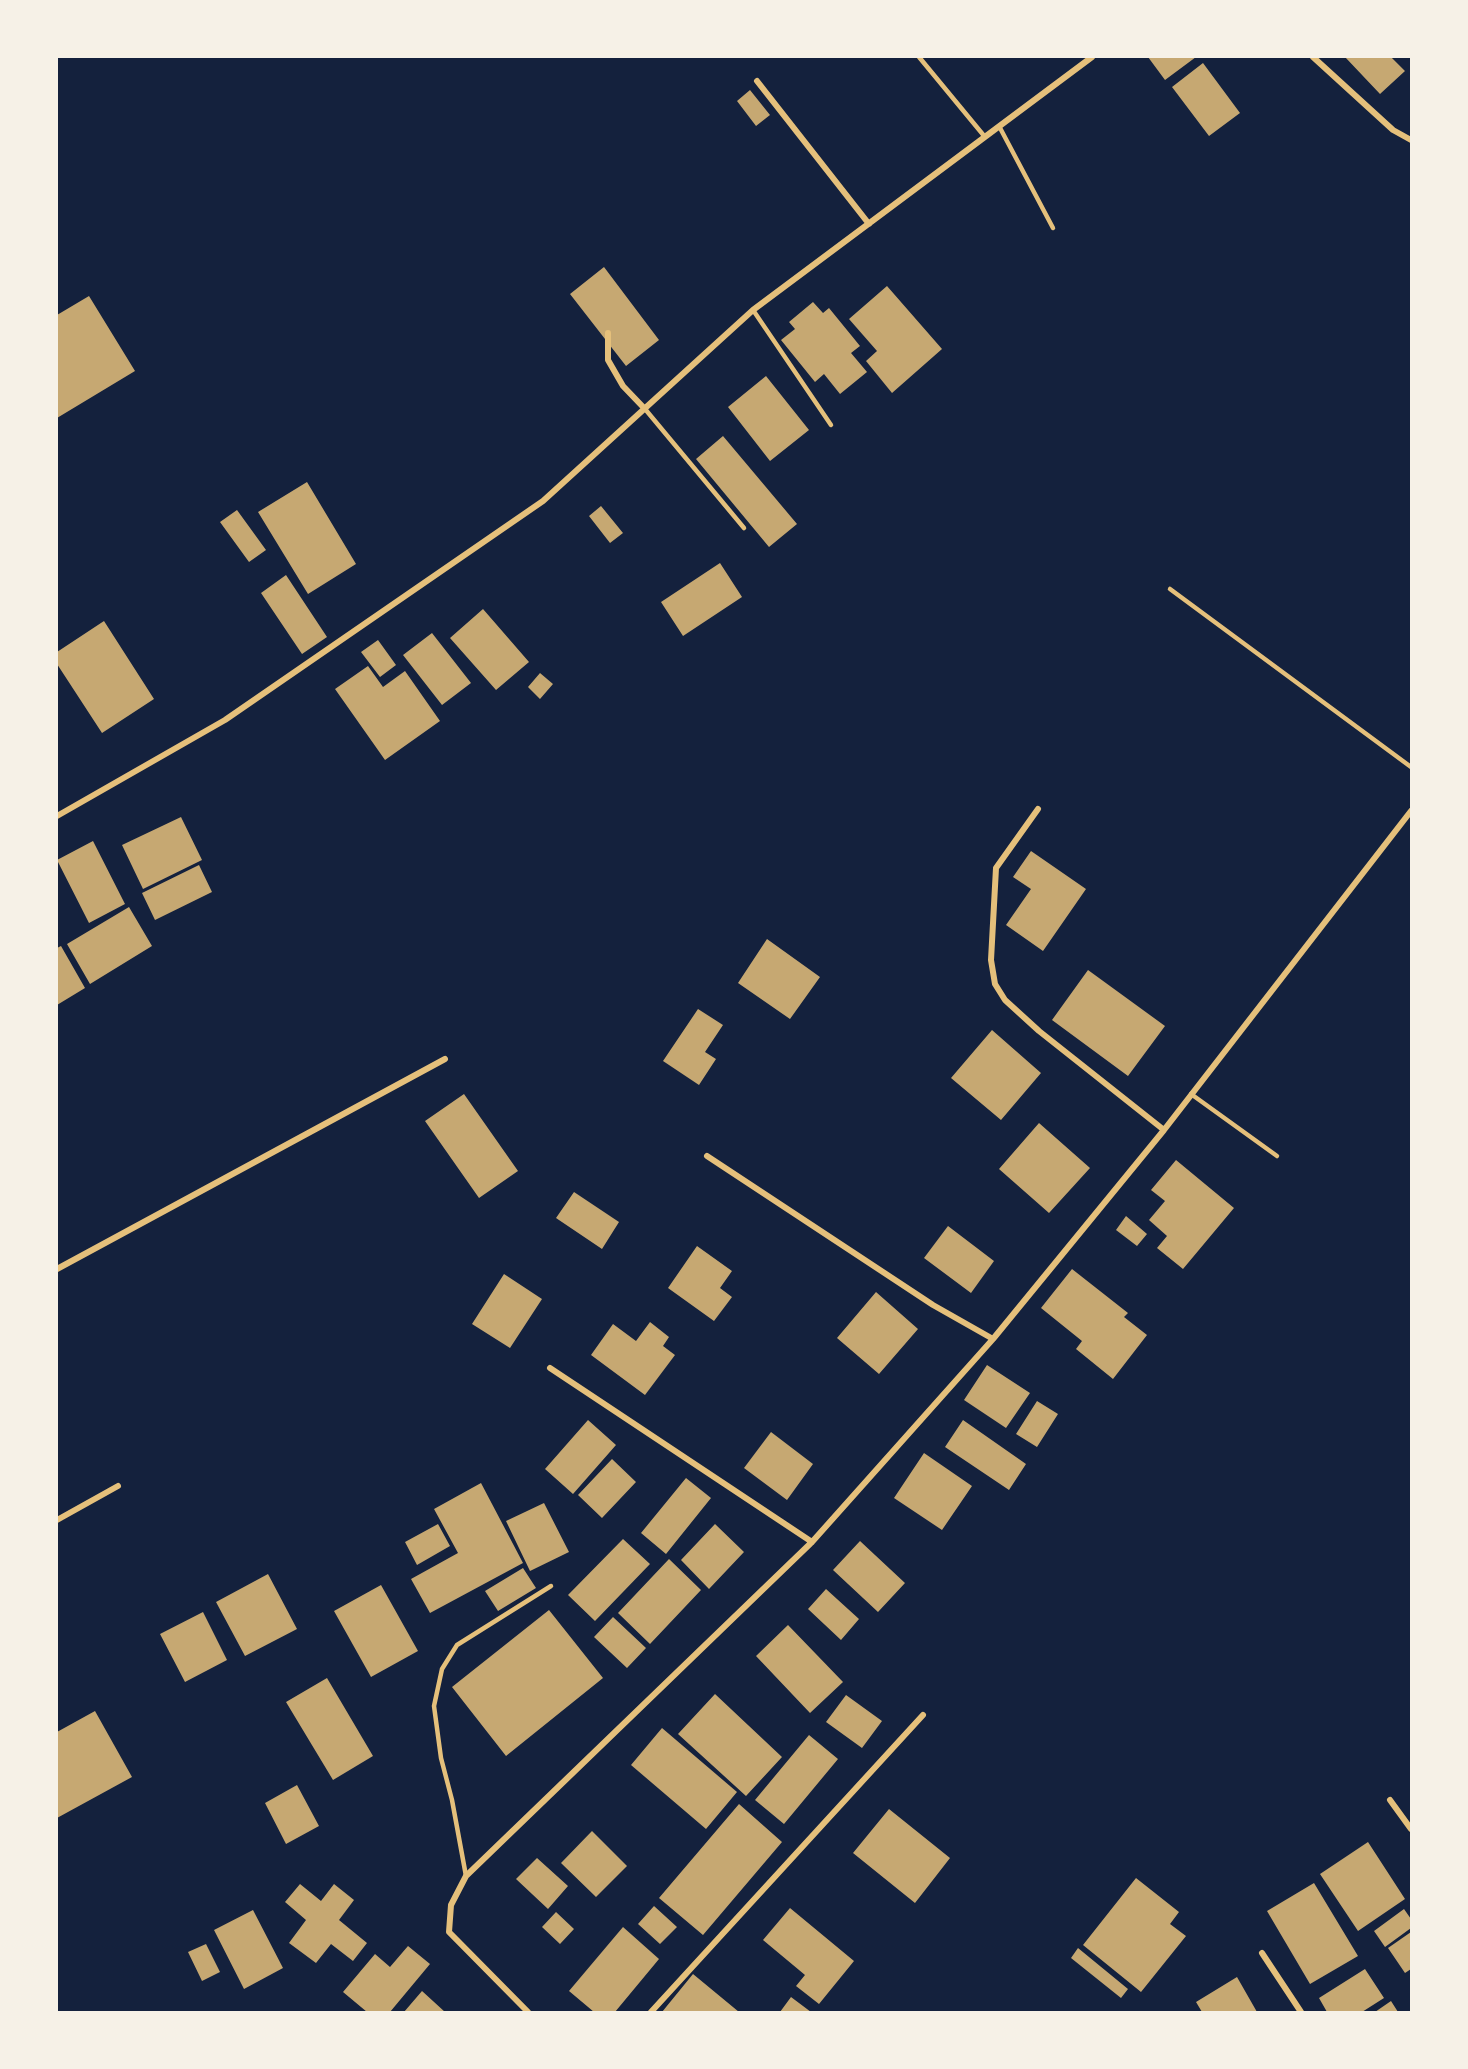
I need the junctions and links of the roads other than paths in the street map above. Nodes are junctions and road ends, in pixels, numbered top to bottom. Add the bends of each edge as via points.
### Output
1 (919, 57) edge
2 (1092, 57) edge
3 (1313, 57) edge
4 (757, 81) dead end
5 (999, 126) junction
6 (985, 137) junction
7 (1411, 140) edge
8 (868, 224) junction
9 (1053, 228) dead end
10 (753, 310) junction
11 (608, 333) dead end
12 (645, 409) junction
13 (831, 425) dead end
14 (744, 528) dead end
15 (1170, 589) dead end
16 (1411, 767) edge
17 (1038, 809) dead end
18 (1411, 812) edge
19 (57, 816) edge
20 (446, 1059) dead end
21 (1191, 1095) junction
22 (1164, 1130) junction
23 (707, 1156) dead end
24 (1277, 1156) dead end
25 (57, 1269) edge
26 (993, 1340) junction
27 (550, 1368) dead end
28 (118, 1486) dead end
29 (57, 1520) edge
30 (812, 1542) junction
31 (551, 1586) dead end
32 (923, 1715) dead end
33 (1390, 1800) dead end
34 (1411, 1829) edge
35 (466, 1876) junction
36 (1262, 1953) dead end
37 (528, 2012) edge
38 (651, 2012) edge
39 (1301, 2012) edge

1 - 6 lane
2 - 5 street
3 - 7 street via 1393,130
4 - 8 street
5 - 6 street
5 - 9 lane
6 - 8 street
8 - 10 street
10 - 12 street
10 - 13 lane
11 - 12 street via 608,360 623,386
12 - 14 lane
12 - 19 street via 543,501 295,674 225,720
15 - 16 lane
17 - 22 street via 996,867 991,960 995,984 1005,1000 1040,1031
18 - 21 street
20 - 25 street
21 - 22 street
21 - 24 lane
22 - 26 street
23 - 26 street via 933,1305
26 - 30 street
27 - 30 street
28 - 29 street
30 - 35 street
31 - 35 lane via 457,1645 442,1668 434,1706
32 - 38 street
33 - 34 street
35 - 37 street via 451,1905 449,1932
36 - 39 street

